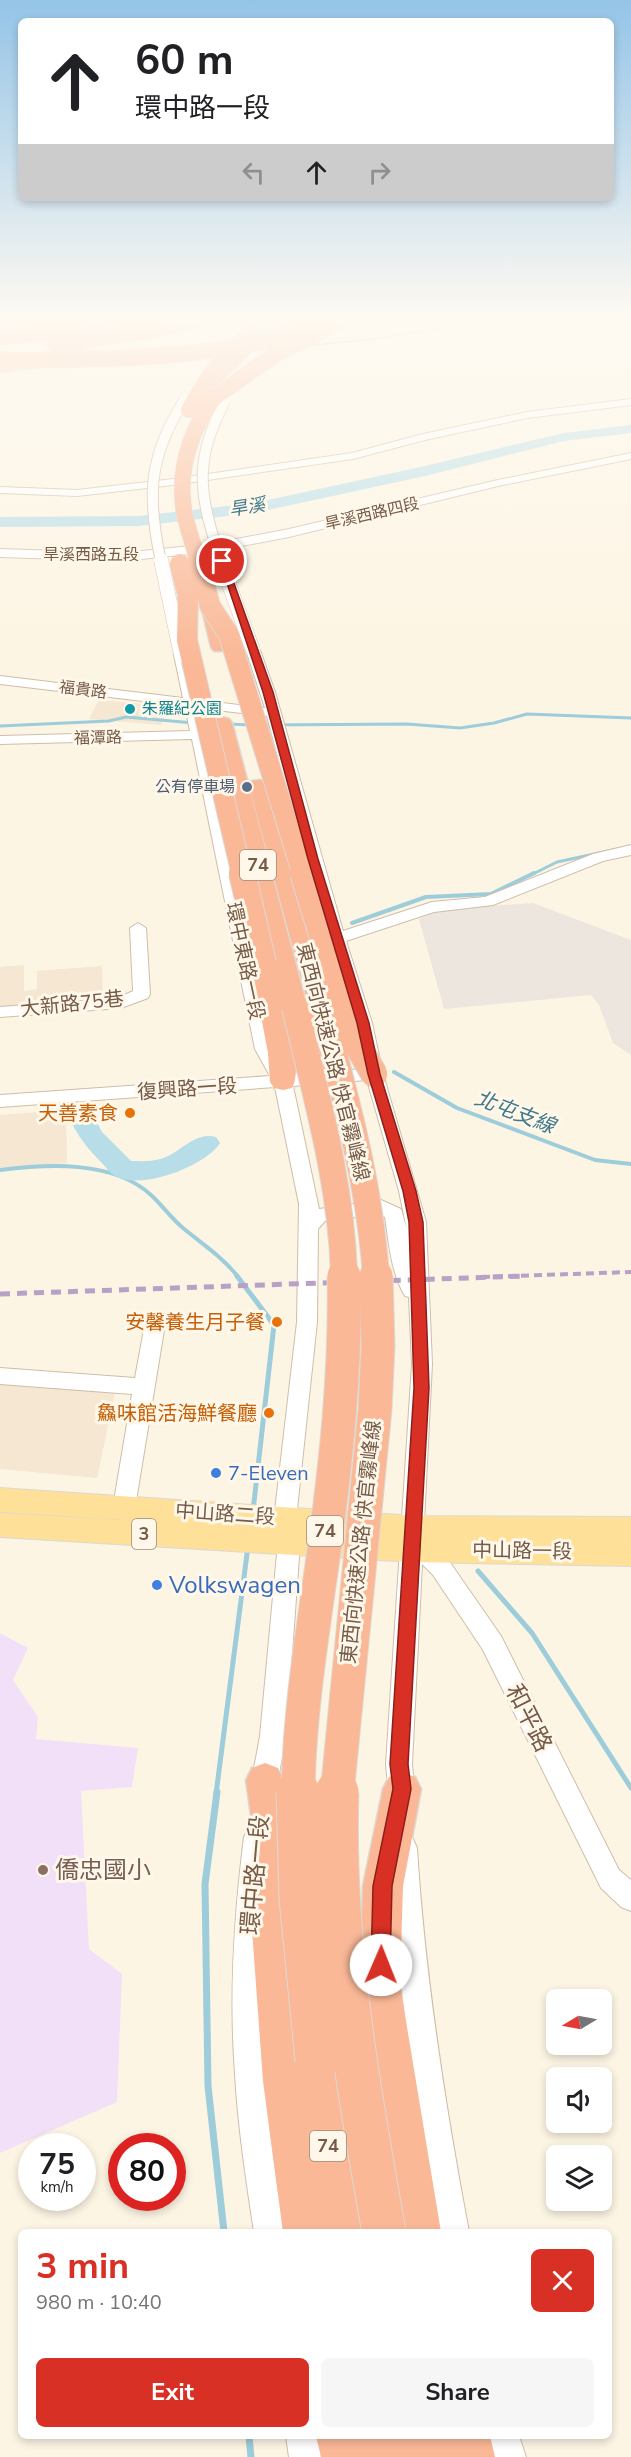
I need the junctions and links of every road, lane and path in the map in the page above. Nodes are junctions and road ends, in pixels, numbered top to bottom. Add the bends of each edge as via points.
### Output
1 (167, 432) edge
2 (179, 432) edge
3 (193, 432) edge
4 (211, 432) edge
5 (448, 432) edge
6 (631, 456) edge
7 (0, 490) edge
8 (182, 552) joint
9 (0, 553) edge
10 (188, 595) junction
11 (210, 606) junction
12 (0, 672) edge
13 (0, 680) edge
14 (189, 699) junction
15 (271, 708) junction
16 (196, 735) junction
17 (0, 740) edge
18 (631, 850) edge
19 (138, 928) dead end
20 (338, 938) junction
21 (0, 1012) edge
22 (374, 1074) junction
23 (283, 1082) junction
24 (0, 1101) edge
25 (309, 1228) junction
26 (419, 1308) junction
27 (155, 1324) dead end
28 (0, 1376) edge
29 (144, 1387) junction
30 (0, 1500) edge
31 (124, 1507) junction
32 (0, 1525) edge
33 (631, 1529) edge
34 (287, 1531) junction
35 (414, 1539) junction
36 (631, 1553) edge
37 (264, 1780) junction
38 (402, 1789) junction
39 (631, 1898) edge
40 (269, 2229) edge
41 (305, 2229) edge
42 (341, 2229) edge
43 (384, 2229) edge
44 (419, 2229) edge
45 (453, 2229) edge
46 (303, 2439) edge
47 (341, 2439) edge
48 (381, 2439) edge
49 (425, 2439) edge
50 (467, 2439) edge
51 (504, 2439) edge
52 (306, 2457) edge
53 (345, 2457) edge
54 (384, 2457) edge
55 (429, 2457) edge
56 (471, 2457) edge
57 (509, 2457) edge

1 - 14 street, 環中東路一段, bridge via 158,450 151,512
2 - 10 highway, 東西向快速公路 快官霧峰線 / 74, bridge via 167,468 167,512
3 - 11 highway, 東西向快速公路 快官霧峰線 / 74, bridge via 184,467 184,510
4 - 15 street, 環中東路一段, bridge via 202,468 205,506
5 - 7 street via 353,456 77,493
6 - 8 street, 旱溪西路四段 via 261,539
8 - 9 street, 旱溪西路五段 via 105,557
10 - 23 highway, bridge via 187,640 262,963 281,1053
10 - 42 highway, 東西向快速公路 快官霧峰線 / 74, bridge via 295,1007 333,1172 344,1257 342,1393 301,1736 298,1801 305,1952
11 - 22 highway, 74, bridge via 229,635 355,1041
11 - 43 highway, 東西向快速公路 快官霧峰線 / 74, bridge via 354,1128 375,1256 376,1394 337,1799 344,1946 356,2054
12 - 14 street, 福貴路
13 - 14 street, 福貴路
14 - 15 street, 福貴路
14 - 16 street, 環中東路一段
15 - 20 street, 環中東路一段
16 - 17 street, 福潭路
16 - 23 street, 環中東路一段 via 264,1049
18 - 20 street via 598,857 487,902 432,907
19 - 21 street, 大新路75巷 via 142,994 121,1003
20 - 22 street, 環中東路一段
22 - 23 street, 復興路一段
22 - 26 street, 環中東路一段 via 416,1222
23 - 24 street, 復興路一段
23 - 25 street, 環中東路一段 via 309,1204
25 - 26 street via 322,1215 381,1208 391,1211 403,1265
25 - 34 street, 環中東路一段 via 306,1333
26 - 35 street, 環中東路一段 via 422,1364
27 - 29 street
28 - 29 street
29 - 31 street
30 - 31 main road, 中山路二段 / 3
31 - 34 main road, 中山路二段 / 3
32 - 34 main road, 中山路二段 / 3
33 - 35 main road, 中山路一段 / 3 via 475,1530
34 - 35 main road, 中山路二段 / 3
34 - 37 street, 環中路一段 via 273,1736
35 - 36 main road, 中山路一段 / 3
35 - 38 street via 399,1764
35 - 39 street, 和平路 via 441,1568 492,1643 610,1879
37 - 40 street, 環中路一段 via 250,1890 247,2009 252,2104
37 - 41 highway via 273,1836 272,1930 284,2081
38 - 44 highway via 383,1886 380,1985
38 - 45 street via 415,2000
46 - 52 street
47 - 53 highway
48 - 54 highway
49 - 55 highway
50 - 56 highway
51 - 57 street

